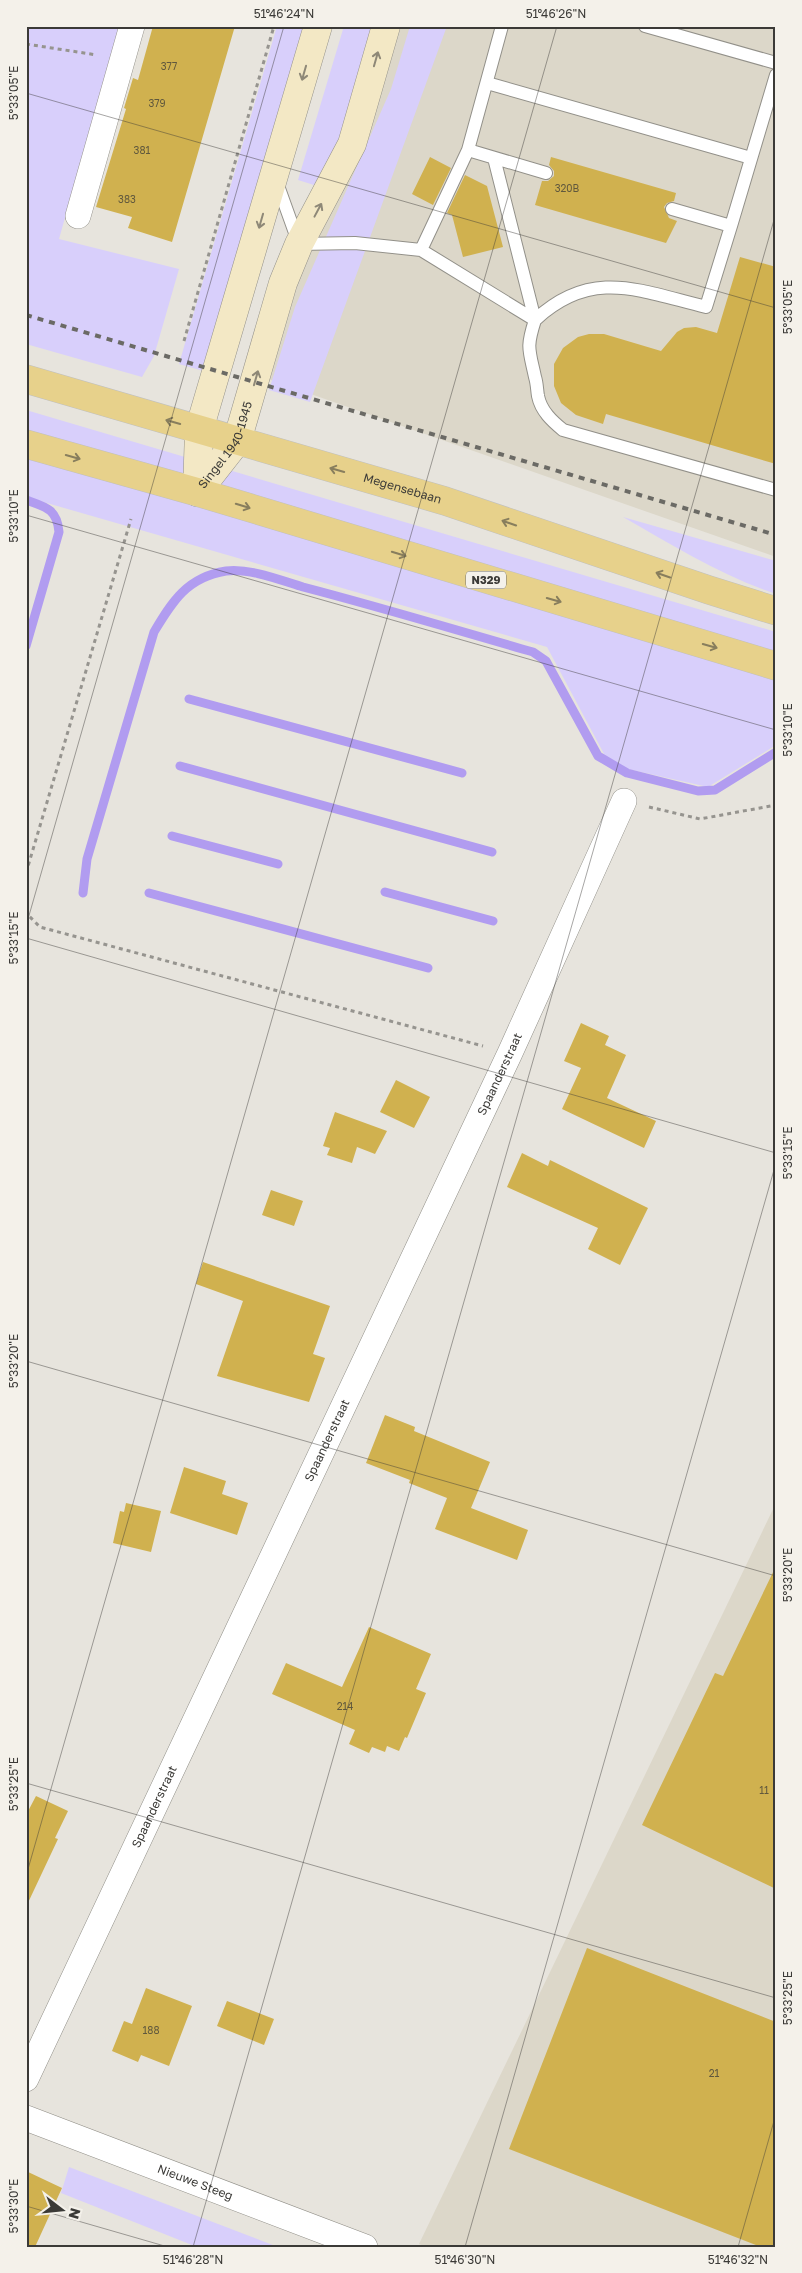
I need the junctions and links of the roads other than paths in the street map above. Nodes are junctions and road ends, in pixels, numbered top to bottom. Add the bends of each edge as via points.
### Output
1 (132, 26) edge
2 (318, 26) edge
3 (386, 26) edge
4 (502, 26) edge
5 (645, 26) edge
6 (776, 63) edge
7 (776, 75) edge
8 (487, 83) junction
9 (468, 150) junction
10 (494, 158) junction
11 (751, 158) junction
12 (274, 174) junction
13 (546, 174) dead end
14 (672, 209) dead end
15 (78, 216) dead end
16 (731, 226) junction
17 (299, 244) junction
18 (421, 250) junction
19 (535, 320) junction
20 (26, 379) edge
21 (199, 430) junction
22 (237, 441) junction
23 (26, 444) edge
24 (776, 490) edge
25 (196, 492) junction
26 (776, 611) edge
27 (776, 666) edge
28 (624, 801) road end
29 (26, 2079) edge
30 (26, 2118) edge
31 (365, 2247) edge

1 - 15 street
2 -> 12 main road, Singel 1940-1945
17 -> 3 main road, Singel 1940-1945 via 352,144
4 - 8 lane
5 - 6 lane
7 - 11 lane
8 - 9 lane
8 - 11 lane
9 - 10 lane
9 - 18 lane
10 - 13 lane
10 - 19 lane
11 - 16 lane
12 - 17 lane
12 -> 21 main road, Singel 1940-1945
14 - 16 lane
16 - 19 lane via 706,307 625,287 599,287 575,293 551,305
17 - 18 lane via 355,243
22 -> 17 main road, Singel 1940-1945 via 282,283
18 - 19 lane
19 - 24 lane via 528,341 538,399 547,416 563,430
21 -> 20 main road, Megensebaan
21 - 22 main road, Megensebaan
21 - 25 main road, Singel 1940-1945
22 - 25 main road, Singel 1940-1945
26 -> 22 main road, Megensebaan via 445,501
23 -> 25 main road, N329
25 -> 27 main road, N329
28 - 29 street, Spaanderstraat via 510,1053
30 - 31 street, Nieuwe Steeg

